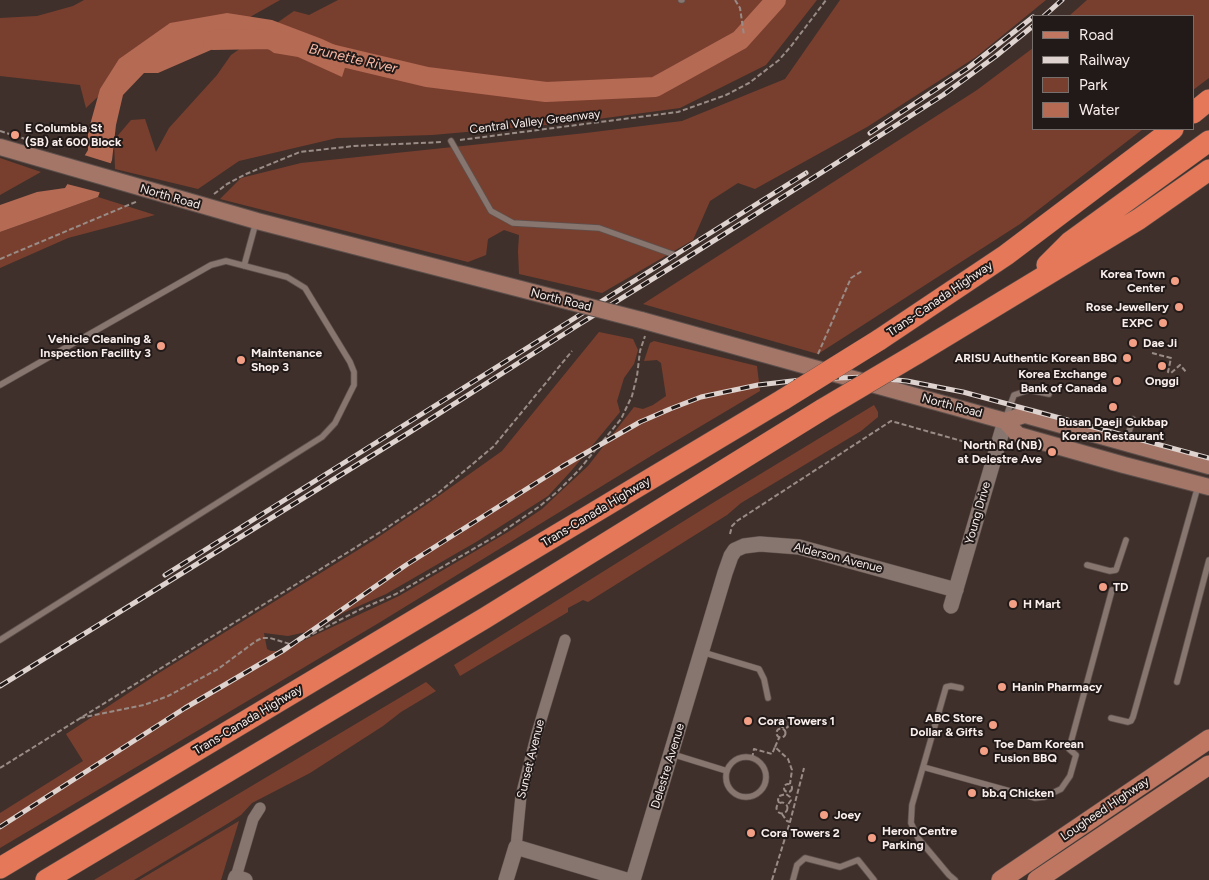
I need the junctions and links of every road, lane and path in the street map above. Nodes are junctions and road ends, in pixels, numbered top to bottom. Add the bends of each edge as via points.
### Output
1 (735, 0) edge
2 (826, 0) edge
3 (744, 35) dead end
4 (1209, 100) edge
5 (1194, 112) edge
6 (1172, 130) edge
7 (1209, 131) edge
8 (451, 141) junction
9 (1209, 141) edge
10 (0, 147) edge
11 (1209, 170) edge
12 (157, 193) junction
13 (214, 194) dead end
14 (257, 221) junction
15 (675, 255) dead end
16 (1006, 255) junction
17 (0, 259) edge
18 (244, 266) junction
19 (862, 271) dead end
20 (1022, 290) junction
21 (640, 350) dead end
22 (572, 351) dead end
23 (1152, 353) dead end
24 (814, 368) junction
25 (1187, 373) dead end
26 (0, 385) edge
27 (1049, 394) dead end
28 (1133, 419) dead end
29 (1005, 421) junction
30 (1101, 437) junction
31 (1125, 443) junction
32 (983, 447) dead end
33 (1154, 452) junction
34 (1119, 463) junction
35 (1209, 466) edge
36 (1204, 486) edge
37 (730, 534) dead end
38 (1126, 540) dead end
39 (1209, 560) edge
40 (1087, 565) dead end
41 (956, 590) junction
42 (1112, 590) dead end
43 (952, 606) dead end
44 (0, 640) edge
45 (565, 640) dead end
46 (702, 652) junction
47 (1177, 682) dead end
48 (961, 688) dead end
49 (768, 698) dead end
50 (80, 718) junction
51 (1111, 718) dead end
52 (780, 737) junction
53 (1209, 739) edge
54 (775, 747) junction
55 (672, 754) junction
56 (752, 758) junction
57 (1209, 765) edge
58 (923, 767) junction
59 (0, 768) edge
60 (804, 768) dead end
61 (727, 770) junction
62 (790, 784) junction
63 (792, 788) junction
64 (799, 790) junction
65 (787, 793) junction
66 (779, 803) junction
67 (787, 806) junction
68 (260, 808) dead end
69 (782, 814) junction
70 (790, 822) junction
71 (516, 847) junction
72 (0, 868) edge
73 (950, 878) edge
74 (239, 879) edge
75 (46, 880) edge
76 (506, 880) edge
77 (626, 880) edge
78 (633, 880) edge
79 (772, 880) edge
80 (793, 880) edge
81 (874, 880) edge
82 (955, 880) edge
83 (1001, 880) edge
84 (1037, 880) edge

1 - 3 path via 740,8
2 - 8 path, Central Valley Greenway via 779,60 726,96 678,112
4 - 5 highway
6 - 16 highway, Trans-Canada Highway
7 - 16 highway via 1081,219
8 - 13 path, Central Valley Greenway via 300,152 246,174
8 - 15 lane via 491,210 513,224 599,228
9 - 20 highway via 1070,242
10 - 12 main road, North Road
11 - 20 highway via 1138,219
12 - 14 main road, North Road
12 - 17 path
14 - 18 lane
14 - 24 main road, North Road, bridge via 727,342
16 - 72 highway, Trans-Canada Highway, bridge via 879,340 784,398
18 - 26 lane via 226,261 211,265
18 - 44 lane via 287,277 305,288 350,362 354,385 335,423 322,437
19 - 24 path via 851,278
20 - 75 highway, bridge via 485,618
21 - 50 path via 632,396 621,419 558,491 499,534 396,594 301,640 290,644 262,638 218,669 168,696 144,705
22 - 50 path via 494,446 437,494
23 - 25 path via 1171,358 1168,372 1180,365
24 - 29 main road, North Road
27 - 29 lane via 1033,390 1014,395
28 - 31 lane
29 - 30 main road, North Road via 1024,415
29 - 34 main road, North Road via 1018,435
29 - 41 street, Young Drive
30 - 31 main road, North Road
30 - 34 main road
31 - 33 main road, North Road
32 - 37 path via 891,421 737,521
33 - 34 main road
33 - 35 main road, North Road
34 - 36 main road, North Road
36 - 51 lane via 1131,721
38 - 40 lane via 1116,570
39 - 47 lane
41 - 43 street, Young Drive
41 - 46 street, Alderson Avenue via 807,548 775,544 744,546 735,550 729,560
42 - 58 lane via 1069,749 1076,755 1070,776 1061,789 1035,798
45 - 71 street, Sunset Avenue via 521,796
46 - 49 lane via 758,668
46 - 55 street, Delestre Avenue
48 - 58 lane via 946,687
50 - 59 path
52 - 52 path via 777,732 784,728 785,735
52 - 54 path
53 - 83 main road, Lougheed Highway
54 - 56 path via 772,754 754,749
54 - 62 path via 788,759 792,770
55 - 61 lane
55 - 78 street, Delestre Avenue
56 - 61 lane via 735,760
56 - 61 lane via 760,763 766,776 762,788 752,796 740,796 730,789
57 - 84 main road, Lougheed Highway
58 - 73 lane via 912,805 911,823 918,838
60 - 64 path
62 - 63 path
62 - 65 path via 785,786
63 - 64 path
63 - 65 path
64 - 70 path
65 - 66 path via 780,796
65 - 67 path via 791,800
66 - 67 path
66 - 69 path via 776,810
67 - 69 path
68 - 74 street via 253,819
69 - 70 path
70 - 79 path
71 - 76 street, Sunset Avenue
71 - 77 street
73 - 82 lane
80 - 81 lane via 797,865 805,858 840,867 858,860

